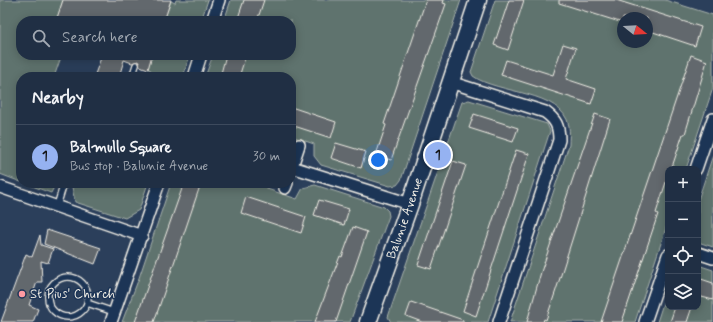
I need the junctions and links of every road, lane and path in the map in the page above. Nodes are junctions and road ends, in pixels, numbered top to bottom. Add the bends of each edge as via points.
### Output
1 (219, 0) edge
2 (478, 0) edge
3 (214, 16) edge
4 (199, 60) edge
5 (136, 65) dead end
6 (134, 72) edge
7 (196, 72) edge
8 (450, 82) junction
9 (713, 119) edge
10 (299, 145) dead end
11 (296, 154) edge
12 (697, 166) edge
13 (296, 170) edge
14 (0, 187) edge
15 (62, 188) edge
16 (157, 188) edge
17 (410, 204) junction
18 (57, 206) junction
19 (142, 236) junction
20 (701, 255) edge
21 (713, 258) edge
22 (665, 263) edge
23 (87, 303) junction
24 (112, 317) edge
25 (368, 322) edge
26 (498, 322) edge
27 (645, 322) edge

1 - 3 street
2 - 8 street, Balunie Avenue
4 - 7 street
5 - 6 lane
8 - 17 street, Balunie Avenue
8 - 26 street via 545,112 554,119 559,129 559,140
9 - 12 street
10 - 11 street
13 - 17 street
14 - 18 street
15 - 18 lane
16 - 19 street
17 - 25 street, Balunie Avenue
18 - 19 street
19 - 24 street
20 - 21 street
22 - 27 street
23 - 23 lane via 86,290 78,280 58,280 50,290 52,308 62,316 75,316 85,309
23 - 24 lane

